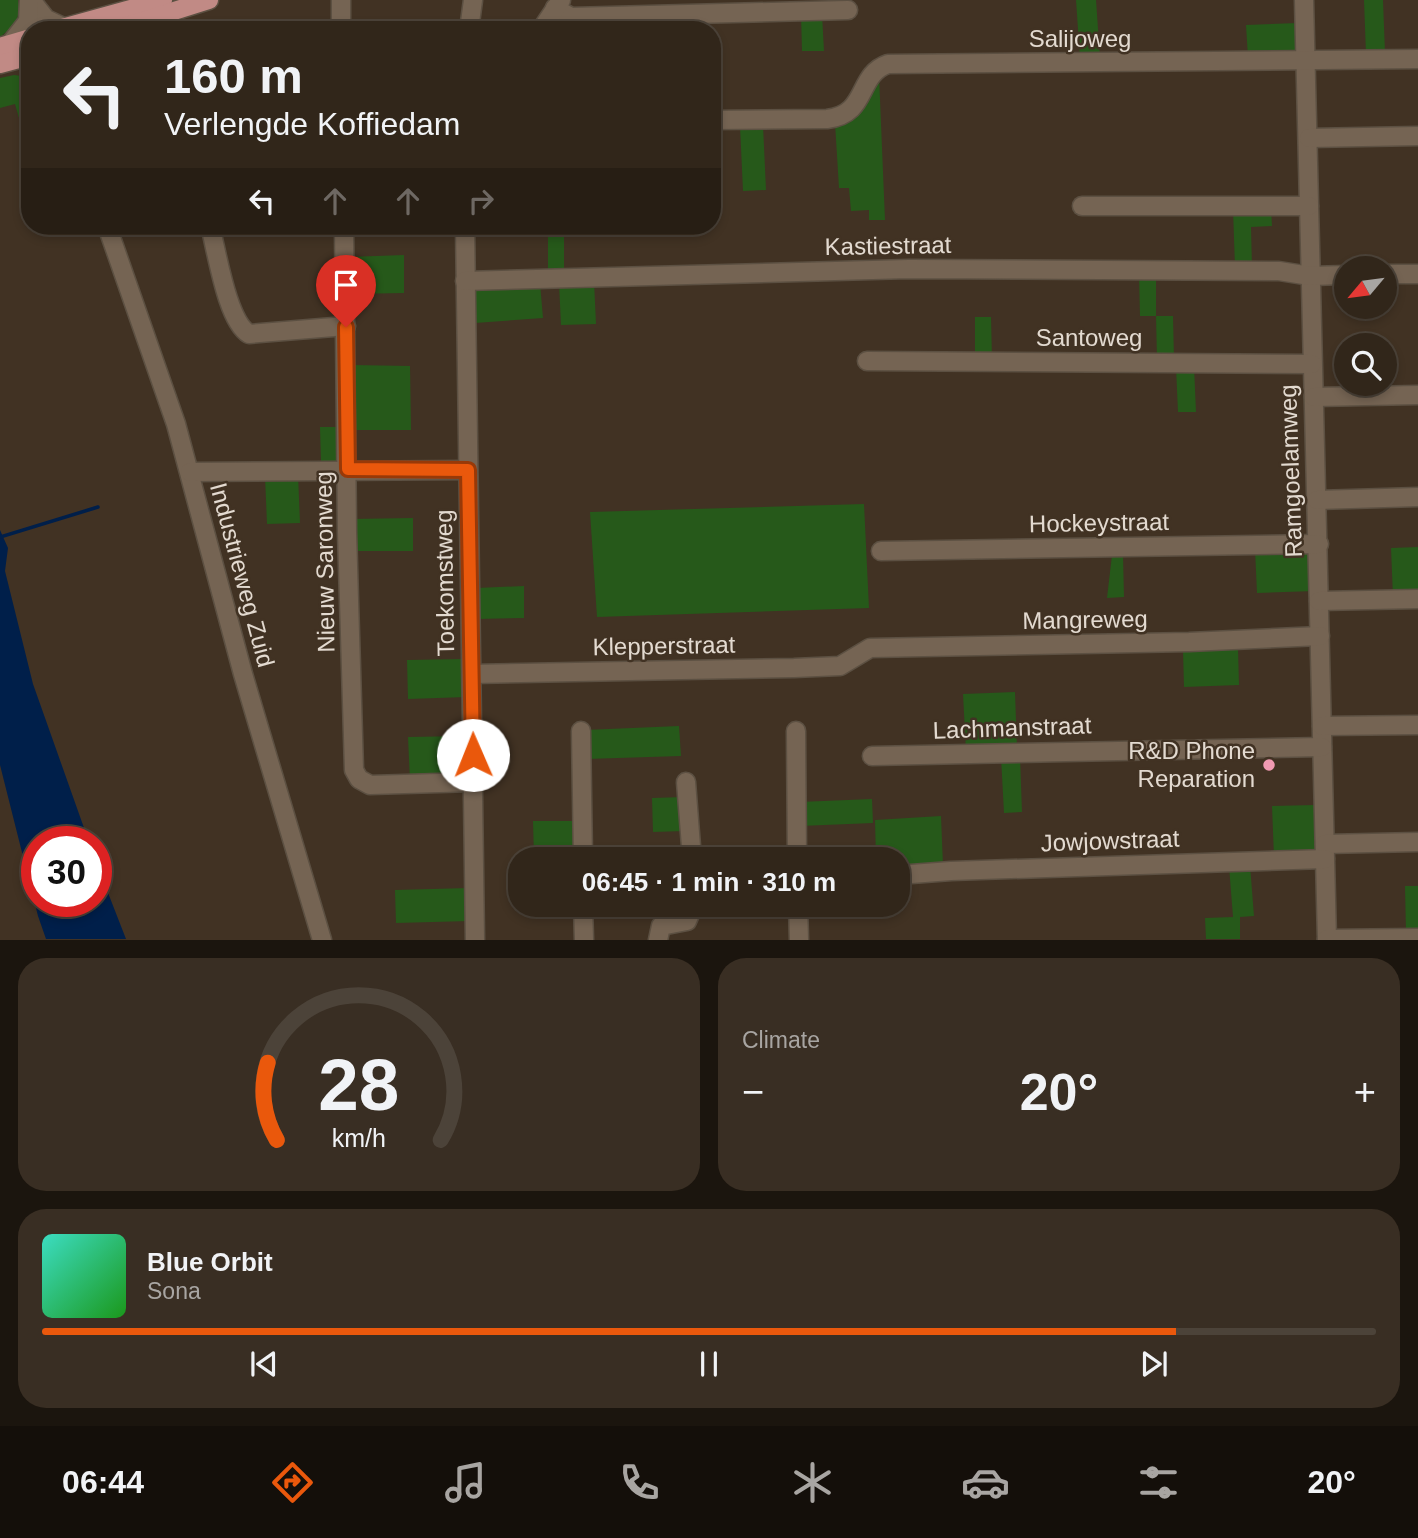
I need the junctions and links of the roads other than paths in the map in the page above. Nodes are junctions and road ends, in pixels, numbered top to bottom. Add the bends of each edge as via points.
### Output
1 (30, 0) edge
2 (163, 0) edge
3 (209, 0) edge
4 (341, 0) edge
5 (473, 0) edge
6 (1304, 0) edge
7 (558, 4) edge
8 (848, 10) dead end
9 (28, 21) edge
10 (49, 21) edge
11 (88, 21) edge
12 (142, 21) edge
13 (341, 21) edge
14 (470, 21) edge
15 (547, 21) edge
16 (18, 53) edge
17 (1418, 59) edge
18 (1306, 62) junction
19 (0, 64) edge
20 (721, 120) edge
21 (1418, 136) edge
22 (1309, 138) junction
23 (1309, 205) junction
24 (1082, 206) dead end
25 (110, 235) edge
26 (212, 235) edge
27 (344, 235) edge
28 (465, 235) edge
29 (1397, 274) edge
30 (1418, 274) edge
31 (1334, 275) edge
32 (1310, 276) junction
33 (465, 281) junction
34 (346, 327) junction
35 (867, 361) dead end
36 (1312, 364) junction
37 (1418, 395) edge
38 (1314, 397) junction
39 (348, 469) junction
40 (468, 470) junction
41 (190, 472) junction
42 (1418, 497) edge
43 (1317, 500) junction
44 (1319, 544) junction
45 (881, 551) dead end
46 (1418, 599) edge
47 (1320, 601) junction
48 (1320, 636) junction
49 (855, 660) joint
50 (472, 674) junction
51 (1418, 725) edge
52 (1322, 726) junction
53 (581, 731) dead end
54 (796, 731) dead end
55 (1322, 747) junction
56 (872, 756) dead end
57 (474, 782) junction
58 (687, 782) dead end
59 (1418, 842) edge
60 (583, 847) edge
61 (691, 847) edge
62 (797, 847) edge
63 (1325, 851) junction
64 (910, 875) edge
65 (583, 917) edge
66 (689, 917) edge
67 (798, 917) edge
68 (1418, 938) edge
69 (1326, 939) edge
70 (322, 940) edge
71 (475, 940) edge
72 (584, 940) edge
73 (658, 940) edge
74 (799, 940) edge

1 - 9 street
1 - 10 street
2 - 11 main road
3 - 12 main road
4 - 13 street
5 - 14 street
6 - 18 street, Ramgoelamweg
7 - 8 street via 571,17
7 - 15 street
16 - 19 main road
17 - 18 street, Salijoweg
18 - 20 street, Salijoweg via 888,64 876,70 853,109 836,118
18 - 22 street, Ramgoelamweg
21 - 22 street
22 - 23 street, Ramgoelamweg
23 - 24 street
23 - 32 street, Ramgoelamweg
25 - 41 street, Industrieweg Zuid
26 - 34 street via 241,329 249,334
27 - 34 street, Nieuw Saronweg
28 - 33 street, Toekomstweg
29 - 30 street
31 - 32 street, Kastiestraat
32 - 33 street, Kastiestraat via 1279,271 909,269
32 - 36 street, Ramgoelamweg
33 - 40 street, Toekomstweg
34 - 39 street, Nieuw Saronweg
35 - 36 street, Santoweg
36 - 38 street, Ramgoelamweg
37 - 38 street
38 - 43 street, Ramgoelamweg
39 - 40 street
39 - 41 street
39 - 57 street, Nieuw Saronweg via 354,770 370,785
40 - 50 street, Toekomstweg
41 - 70 street, Industrieweg Zuid
42 - 43 street
43 - 44 street, Ramgoelamweg
44 - 45 street, Hockeystraat
44 - 47 street, Ramgoelamweg
46 - 47 street
47 - 48 street, Ramgoelamweg
48 - 49 street, Mangreweg via 870,648
48 - 52 street, Ramgoelamweg
49 - 50 street, Klepperstraat via 840,666 794,668
50 - 57 street, Toekomstweg
51 - 52 street
52 - 55 street, Ramgoelamweg
53 - 60 street
54 - 62 street
55 - 56 street, Lachmanstraat
55 - 63 street, Ramgoelamweg
57 - 71 street, Toekomstweg
58 - 61 street
59 - 63 street, Jowjowstraat
63 - 64 street, Jowjowstraat
63 - 69 street, Ramgoelamweg
65 - 72 street
66 - 73 street via 661,926
67 - 74 street
68 - 69 street

